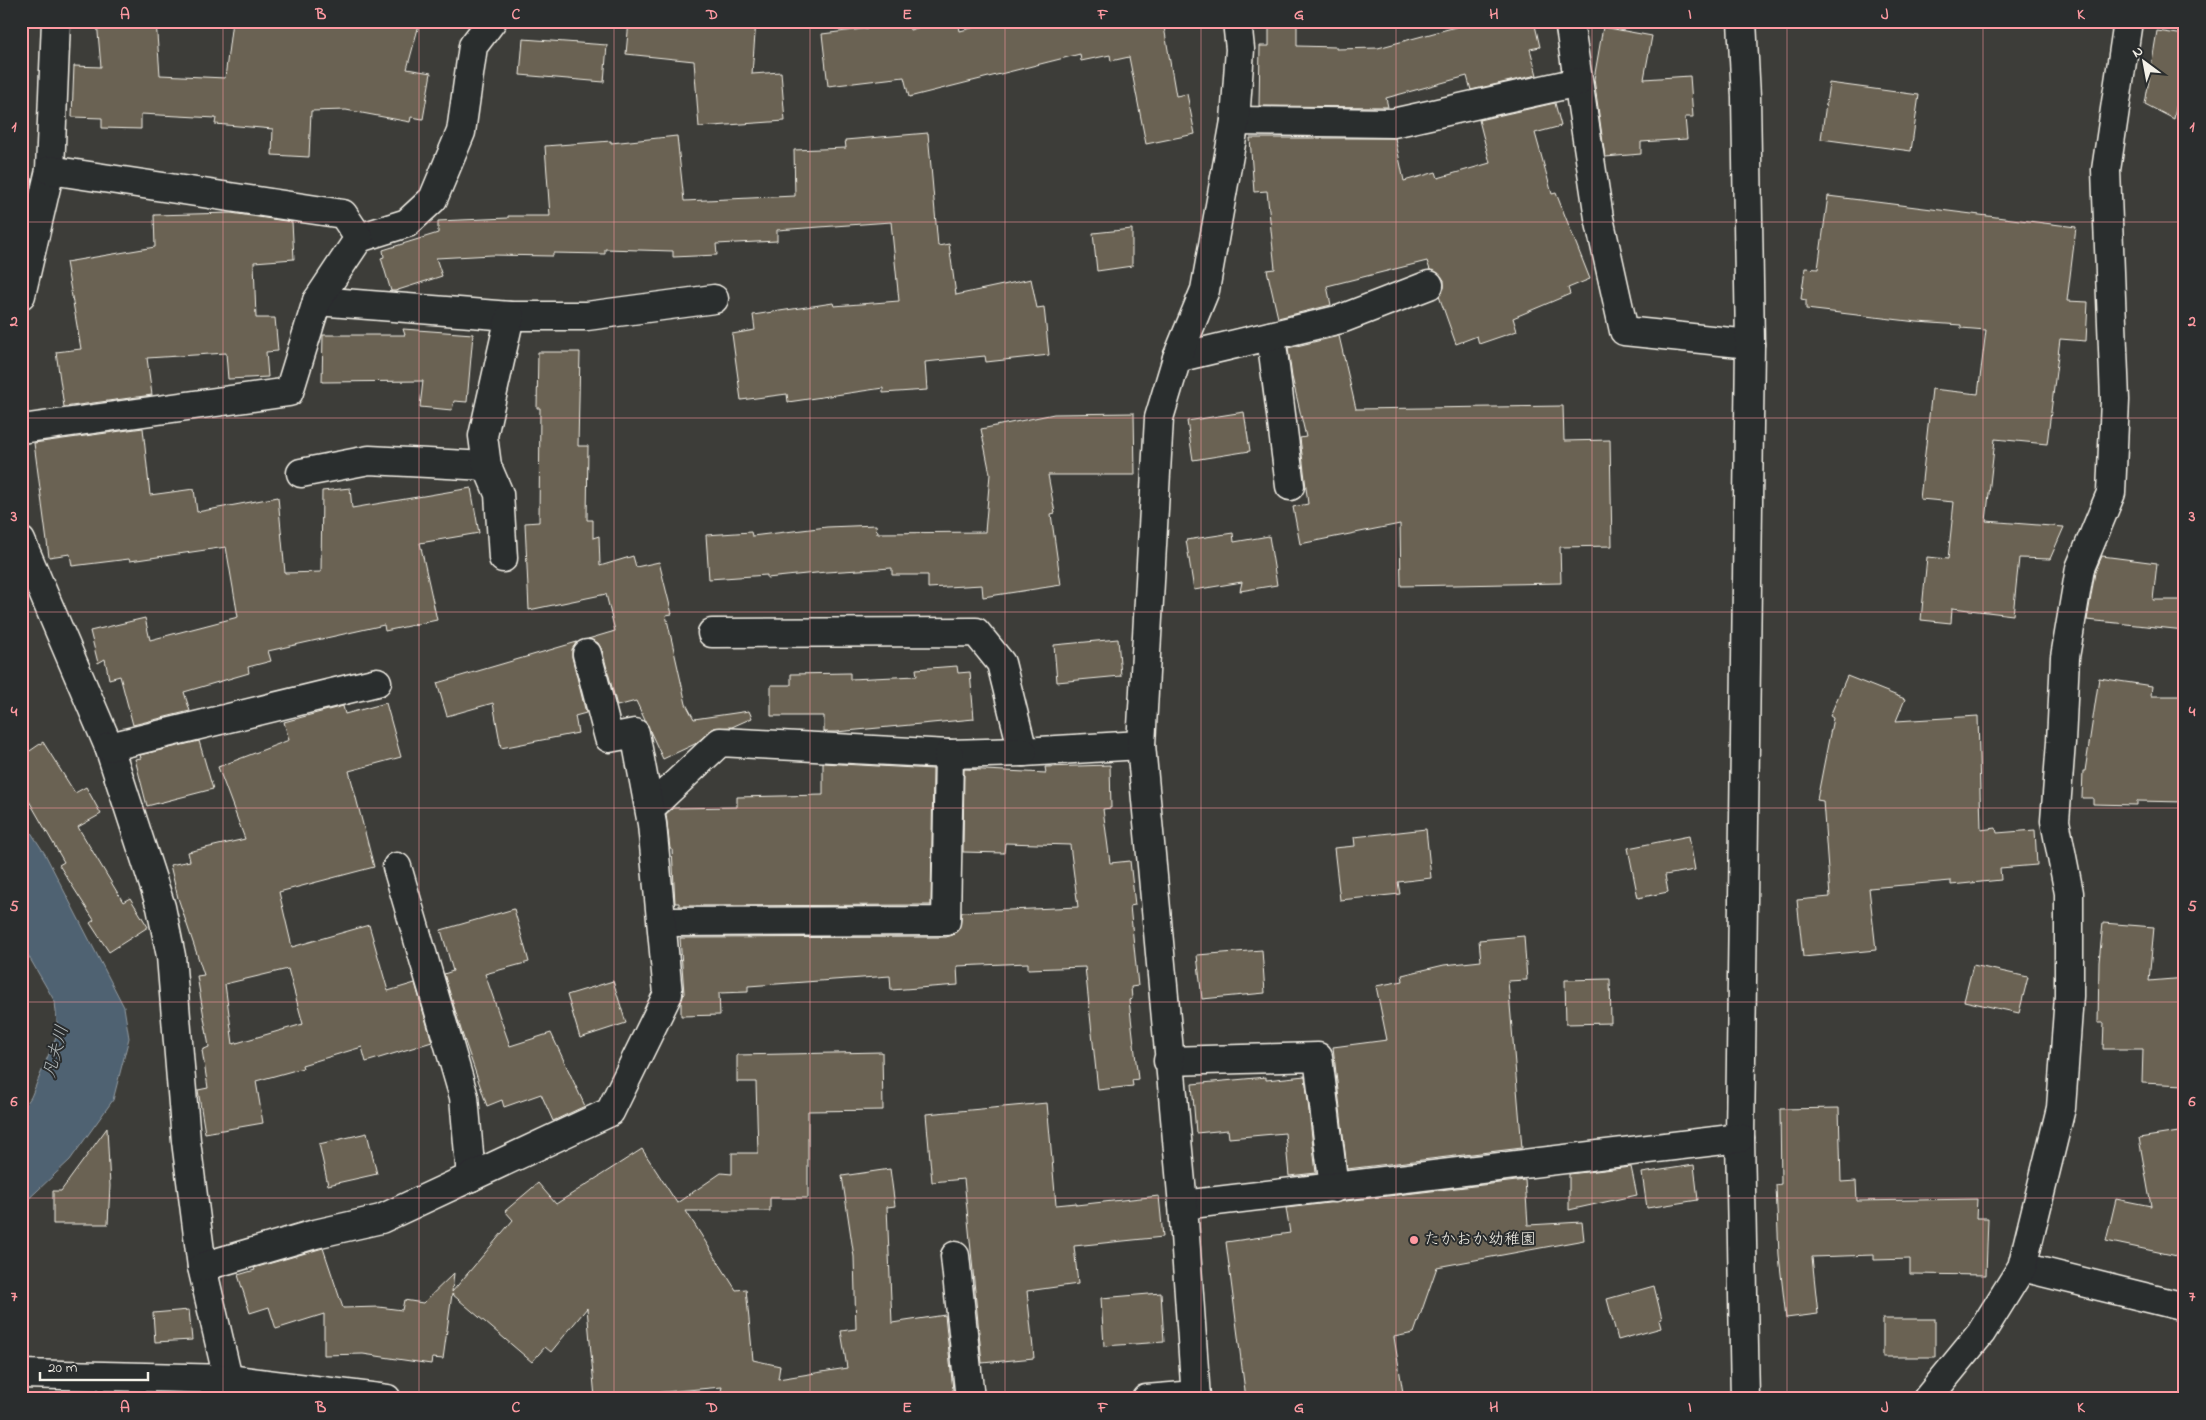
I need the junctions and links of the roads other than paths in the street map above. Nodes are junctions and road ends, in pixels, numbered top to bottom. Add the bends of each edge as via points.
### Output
1 (56, 21) edge
2 (492, 21) edge
3 (1237, 21) edge
4 (1569, 21) edge
5 (1742, 21) edge
6 (2128, 21) edge
7 (1578, 82) junction
8 (1235, 120) junction
9 (50, 170) junction
10 (359, 238) junction
11 (1429, 285) dead end
12 (21, 295) edge
13 (714, 299) dead end
14 (317, 301) junction
15 (510, 316) junction
16 (1271, 336) junction
17 (1750, 344) junction
18 (1178, 358) junction
19 (21, 429) edge
20 (487, 466) junction
21 (301, 473) dead end
22 (1290, 486) dead end
23 (21, 541) edge
24 (503, 558) dead end
25 (712, 633) dead end
26 (587, 654) dead end
27 (377, 682) dead end
28 (1141, 745) junction
29 (109, 746) junction
30 (1023, 752) junction
31 (949, 754) junction
32 (650, 808) junction
33 (397, 867) dead end
34 (662, 922) junction
35 (1168, 1061) junction
36 (1740, 1138) junction
37 (471, 1177) junction
38 (1334, 1188) junction
39 (1182, 1205) junction
40 (955, 1256) dead end
41 (202, 1266) junction
42 (2022, 1266) junction
43 (2185, 1307) edge
44 (26, 1375) edge
45 (242, 1386) edge
46 (1196, 1397) edge
47 (387, 1399) edge
48 (970, 1399) edge
49 (1146, 1399) edge
50 (1745, 1399) edge
51 (1927, 1399) edge

1 - 9 street
2 - 10 street via 473,46 461,132 433,199 407,223
3 - 8 street via 1240,49
4 - 7 street
5 - 17 street
6 - 42 street via 2106,170 2114,400 2111,492 2080,568 2065,658 2055,821 2069,893 2068,996 2061,1108
7 - 8 street via 1393,122
7 - 17 street via 1599,218 1624,332
8 - 18 street via 1205,290
9 - 10 street via 343,214
9 - 12 street
10 - 14 street
11 - 16 street via 1341,320
13 - 15 street via 587,316
14 - 15 street
14 - 19 street via 289,392
15 - 20 street via 482,436
16 - 18 street
16 - 22 street
17 - 36 street
18 - 28 street via 1159,418
20 - 21 street via 369,460
20 - 24 street via 498,494
23 - 29 street
25 - 30 street via 976,632 1001,662
26 - 32 street via 609,738 635,733
27 - 29 street
28 - 30 street
28 - 35 street
29 - 41 street via 161,907 171,956 186,1141
30 - 31 street
31 - 32 street via 720,742
31 - 34 street via 946,921
32 - 34 street
33 - 37 street via 464,1097
34 - 37 street via 668,994 610,1112
35 - 38 street via 1318,1057
35 - 39 street
36 - 38 street
36 - 50 street
37 - 41 street via 381,1219
38 - 39 street
39 - 46 street
40 - 48 street
41 - 45 street
42 - 43 street
42 - 51 street via 1982,1333
44 - 45 street
45 - 47 street
46 - 49 street

